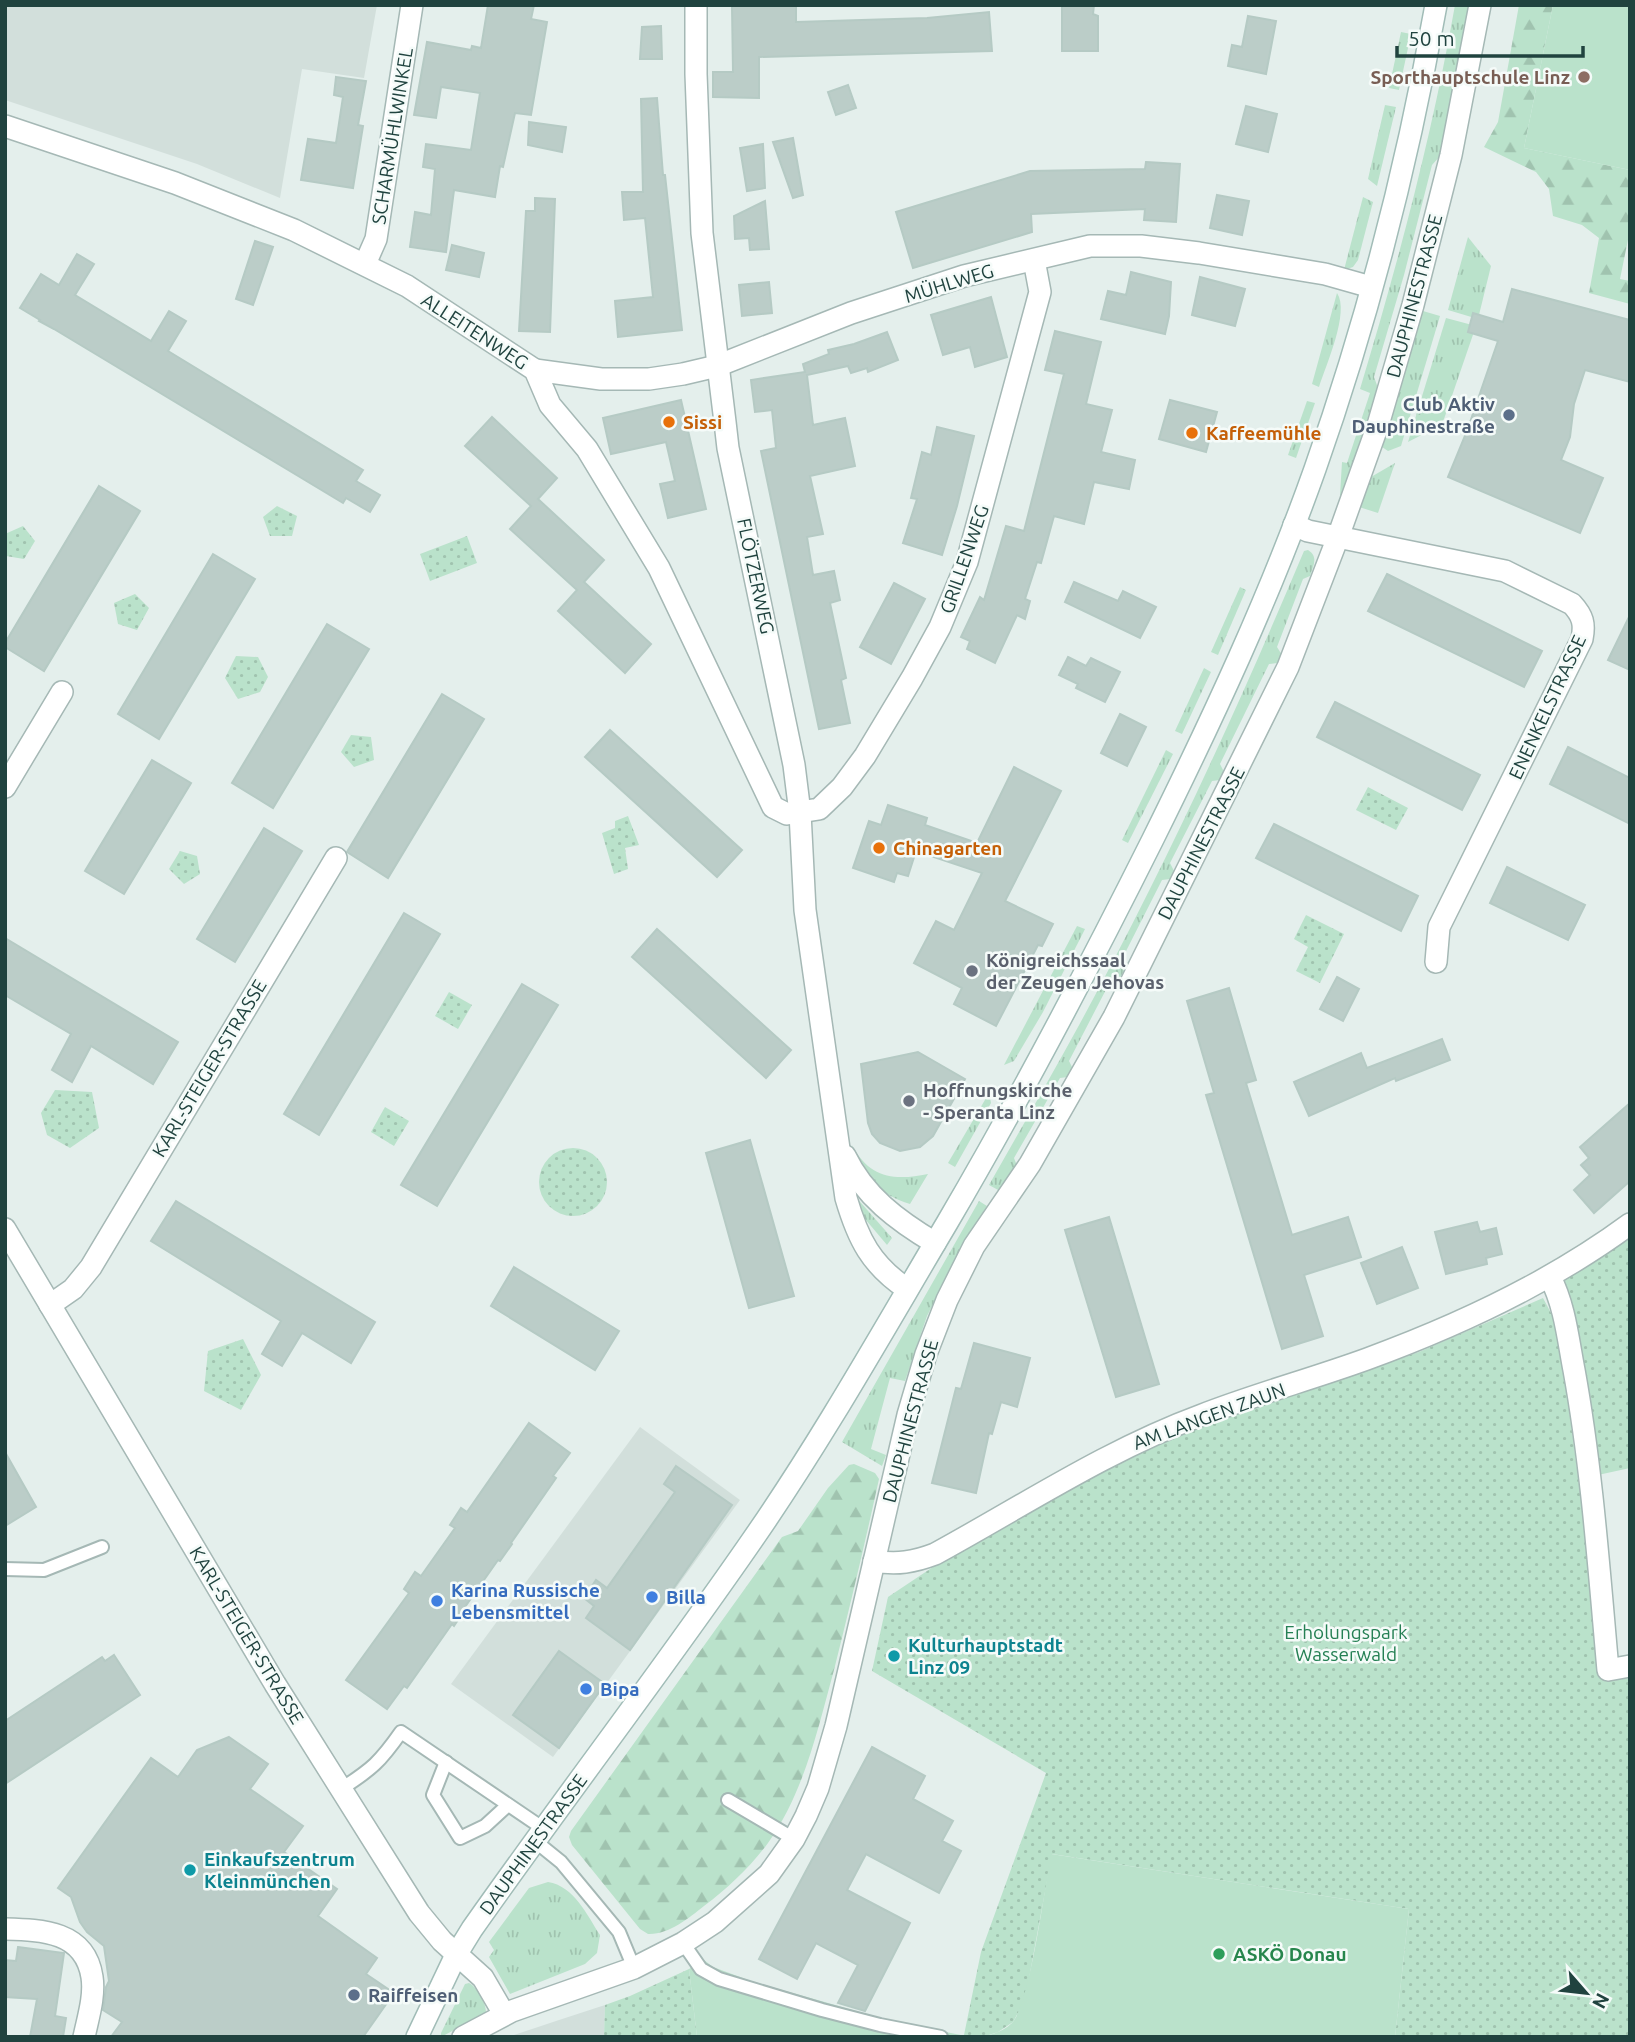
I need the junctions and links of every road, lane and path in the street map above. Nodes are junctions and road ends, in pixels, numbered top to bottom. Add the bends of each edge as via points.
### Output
1 (412, 5) edge
2 (696, 5) edge
3 (1436, 5) edge
4 (1479, 5) edge
5 (5, 126) edge
6 (1034, 260) junction
7 (365, 264) junction
8 (1371, 287) junction
9 (718, 366) junction
10 (535, 370) junction
11 (1294, 525) junction
12 (1338, 537) junction
13 (62, 692) dead end
14 (5, 787) edge
15 (800, 813) junction
16 (335, 858) dead end
17 (1436, 962) dead end
18 (839, 1145) junction
19 (1630, 1224) edge
20 (5, 1229) edge
21 (935, 1243) junction
22 (1554, 1284) junction
23 (907, 1289) junction
24 (50, 1305) junction
25 (102, 1547) dead end
26 (874, 1561) junction
27 (5, 1569) edge
28 (1630, 1665) edge
29 (446, 1762) junction
30 (341, 1790) junction
31 (728, 1800) dead end
32 (508, 1804) junction
33 (540, 1835) junction
34 (794, 1839) junction
35 (5, 1929) edge
36 (684, 1943) junction
37 (456, 1955) junction
38 (634, 1968) junction
39 (504, 2014) junction
40 (84, 2037) edge
41 (417, 2037) edge
42 (463, 2037) edge
43 (941, 2037) edge

1 - 7 street, SCHARMÜHLWINKEL via 376,239
2 - 9 street, FLÖTZERWEG via 702,233
3 - 8 street, DAUPHINESTRASSE
4 - 12 street, DAUPHINESTRASSE via 1448,167 1413,305 1378,425
5 - 7 street, ALLEITENWEG via 244,209
6 - 8 street, MÜHLWEG via 1090,246 1141,246 1325,274
6 - 9 street, MÜHLWEG via 964,276 851,313
6 - 15 street, GRILLENWEG via 1040,292 985,501 956,590 916,671 865,756 819,808
7 - 10 street, ALLEITENWEG via 436,304
8 - 11 street, DAUPHINESTRASSE
9 - 10 street, MÜHLWEG via 649,379 601,379
9 - 15 street, FLÖTZERWEG via 728,449
10 - 15 street, ALLEITENWEG via 550,405 587,449 659,568 773,807 787,814
11 - 12 street, ENENKELSTRASSE
11 - 21 street, DAUPHINESTRASSE via 1237,664 1127,891 1036,1068
12 - 17 street, ENENKELSTRASSE via 1505,571 1572,604 1581,613 1584,626 1582,639 1439,927
12 - 26 street, DAUPHINESTRASSE via 1288,667 1114,1017 1030,1164 974,1246 947,1300 908,1415
13 - 14 street
15 - 18 street, FLÖTZERWEG via 805,910
16 - 24 street, KARL-STEIGER-STRASSE via 91,1266 73,1289
18 - 21 street, FLÖTZERWEG via 854,1175 874,1199
18 - 23 street, FLÖTZERWEG via 855,1229 878,1265
19 - 22 street, AM LANGEN ZAUN
20 - 24 street, KARL-STEIGER-STRASSE
21 - 23 street, DAUPHINESTRASSE
22 - 26 street, AM LANGEN ZAUN via 1124,1448 935,1554 915,1562
22 - 28 street via 1577,1387 1590,1477 1608,1670
23 - 33 street, DAUPHINESTRASSE via 755,1537
24 - 30 street, KARL-STEIGER-STRASSE
25 - 27 lane via 44,1570
26 - 34 street, DAUPHINESTRASSE via 833,1739 818,1788
29 - 30 lane via 401,1731 372,1769
29 - 32 lane
29 - 32 lane via 433,1795 460,1838 485,1826
30 - 37 street, KARL-STEIGER-STRASSE via 419,1913
31 - 34 lane
32 - 33 lane
33 - 37 street, DAUPHINESTRASSE
33 - 38 lane via 619,1932
34 - 36 street, DAUPHINESTRASSE via 769,1874 743,1899
35 - 40 street via 57,1934 81,1951 92,1977
36 - 38 street, DAUPHINESTRASSE
36 - 43 lane via 701,1969 719,1979 822,2010
37 - 39 street via 483,1978
37 - 41 street, DAUPHINESTRASSE
38 - 39 street, DAUPHINESTRASSE
39 - 42 street, DAUPHINESTRASSE

